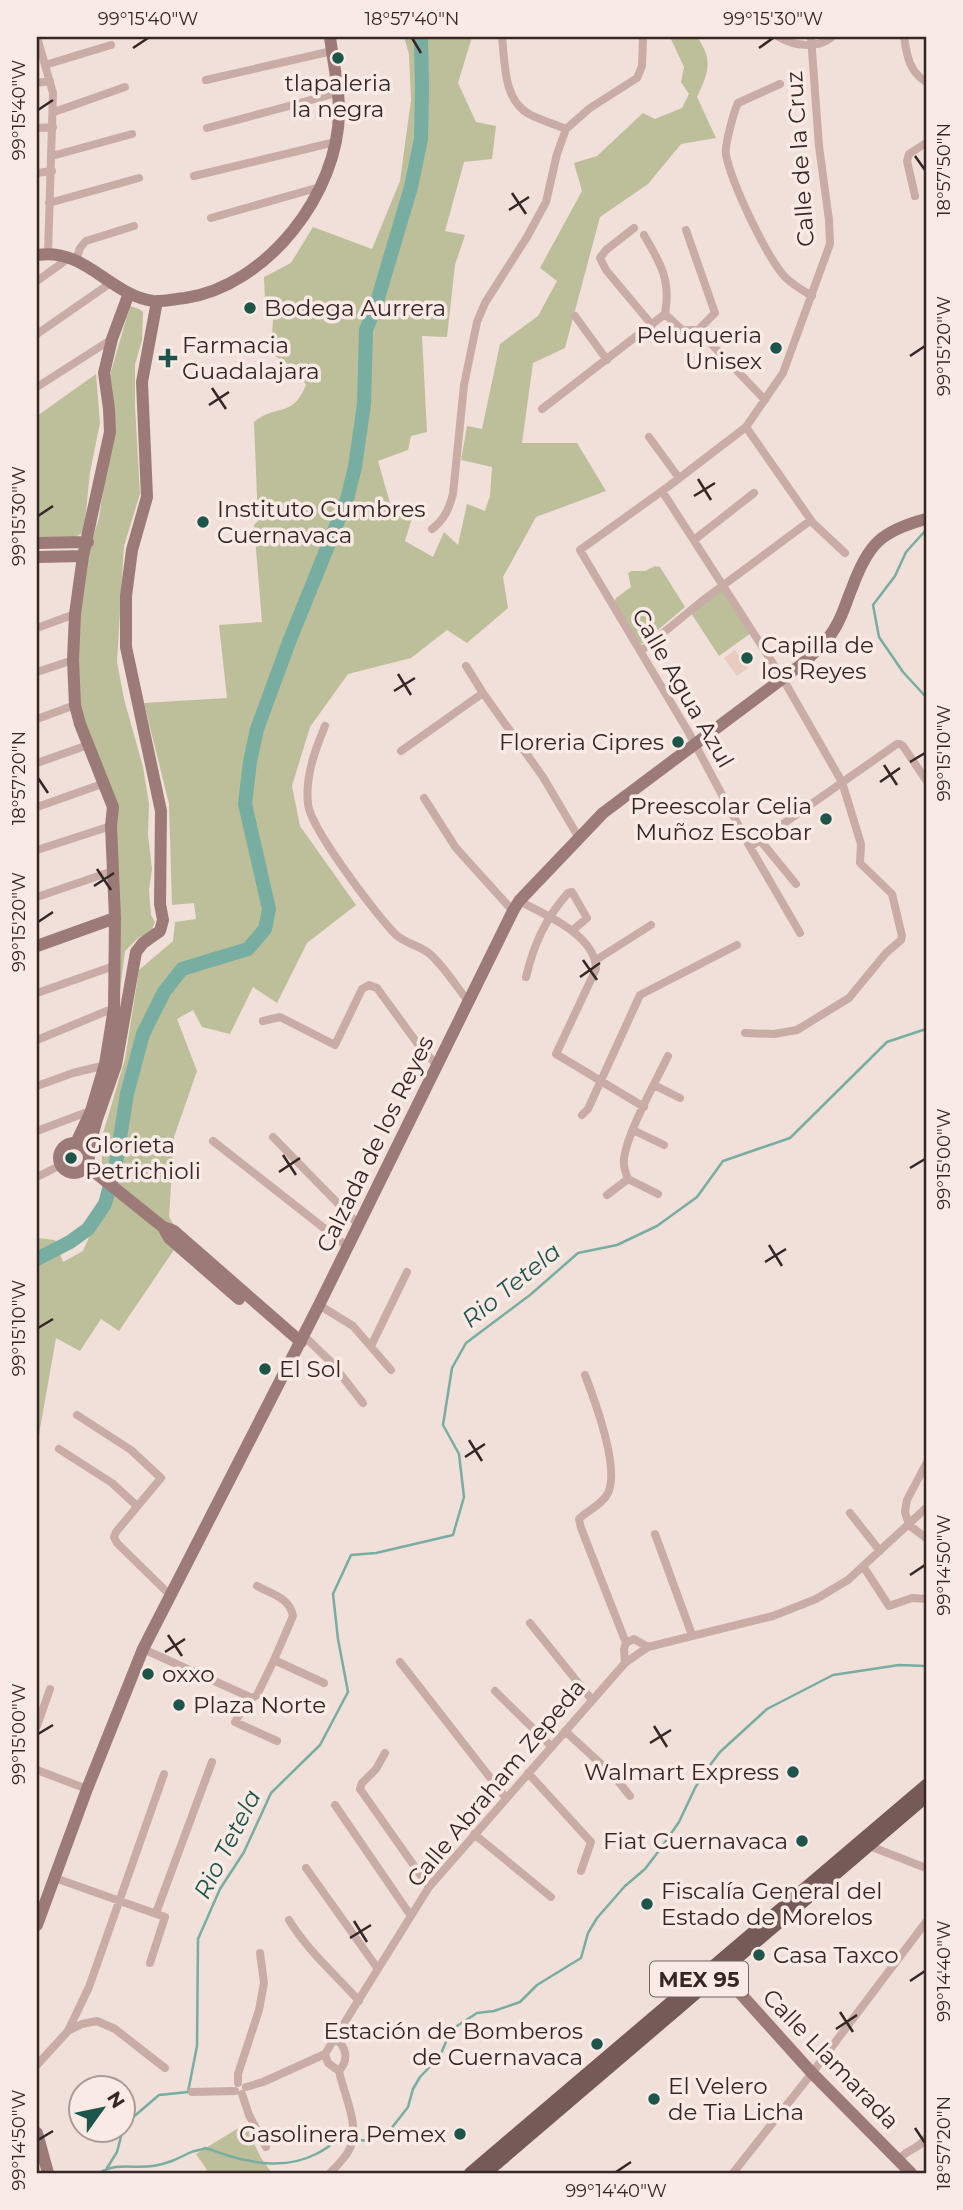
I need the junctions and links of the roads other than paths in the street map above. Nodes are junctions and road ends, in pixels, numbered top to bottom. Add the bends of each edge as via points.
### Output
1 (37, 37) edge
2 (330, 37) edge
3 (502, 37) edge
4 (643, 37) edge
5 (779, 37) edge
6 (832, 37) edge
7 (904, 37) edge
8 (810, 41) edge
9 (111, 46) dead end
10 (332, 51) junction
11 (45, 65) junction
12 (206, 80) dead end
13 (50, 81) junction
14 (926, 82) edge
15 (37, 83) edge
16 (780, 84) dead end
17 (125, 88) dead end
18 (337, 93) junction
19 (54, 112) junction
20 (53, 127) junction
21 (37, 128) edge
22 (207, 128) dead end
23 (566, 129) junction
24 (132, 134) dead end
25 (335, 142) junction
26 (926, 143) edge
27 (52, 156) junction
28 (52, 171) junction
29 (37, 173) edge
30 (194, 176) dead end
31 (139, 178) dead end
32 (320, 187) junction
33 (915, 196) dead end
34 (49, 202) junction
35 (49, 214) junction
36 (37, 216) edge
37 (211, 218) dead end
38 (134, 226) dead end
39 (634, 228) dead end
40 (686, 230) dead end
41 (645, 235) dead end
42 (42, 254) edge
43 (72, 259) junction
44 (37, 281) edge
45 (113, 282) junction
46 (129, 293) junction
47 (812, 296) junction
48 (157, 302) junction
49 (665, 314) junction
50 (575, 316) dead end
51 (652, 325) junction
52 (698, 330) junction
53 (37, 334) edge
54 (112, 338) junction
55 (607, 360) junction
56 (37, 387) edge
57 (765, 400) junction
58 (542, 409) dead end
59 (746, 427) junction
60 (649, 437) dead end
61 (679, 478) junction
62 (662, 491) junction
63 (754, 493) dead end
64 (926, 519) edge
65 (811, 520) junction
66 (432, 529) dead end
67 (694, 540) junction
68 (88, 542) junction
69 (37, 543) edge
70 (580, 550) joint
71 (845, 553) dead end
72 (83, 556) junction
73 (37, 557) edge
74 (724, 585) junction
75 (75, 614) junction
76 (37, 628) edge
77 (641, 651) junction
78 (73, 660) junction
79 (466, 666) dead end
80 (37, 672) edge
81 (783, 679) junction
82 (483, 693) junction
83 (75, 705) junction
84 (37, 719) edge
85 (325, 726) dead end
86 (88, 745) junction
87 (694, 745) junction
88 (401, 751) dead end
89 (37, 763) edge
90 (926, 780) edge
91 (842, 782) junction
92 (105, 783) junction
93 (424, 798) dead end
94 (37, 807) edge
95 (111, 826) junction
96 (579, 838) junction
97 (760, 840) junction
98 (750, 847) junction
99 (37, 850) edge
100 (113, 871) junction
101 (796, 884) dead end
102 (37, 897) edge
103 (516, 906) junction
104 (549, 915) junction
105 (115, 918) junction
106 (651, 925) dead end
107 (573, 930) junction
108 (800, 933) dead end
109 (737, 945) dead end
110 (37, 946) edge
111 (596, 960) junction
112 (114, 966) junction
113 (526, 977) dead end
114 (37, 993) edge
115 (468, 1001) junction
116 (109, 1010) junction
117 (263, 1021) dead end
118 (745, 1033) dead end
119 (37, 1040) edge
120 (668, 1056) dead end
121 (111, 1065) junction
122 (437, 1065) junction
123 (601, 1080) junction
124 (654, 1085) junction
125 (37, 1086) edge
126 (680, 1098) dead end
127 (644, 1107) junction
128 (94, 1115) junction
129 (582, 1115) dead end
130 (633, 1130) junction
131 (37, 1131) edge
132 (274, 1137) dead end
133 (213, 1140) dead end
134 (76, 1143) junction
135 (664, 1145) dead end
136 (88, 1151) junction
137 (61, 1166) junction
138 (88, 1166) junction
139 (37, 1177) edge
140 (628, 1179) junction
141 (658, 1194) dead end
142 (607, 1195) dead end
143 (359, 1225) junction
144 (348, 1247) junction
145 (407, 1272) dead end
146 (319, 1305) junction
147 (300, 1342) junction
148 (371, 1346) junction
149 (391, 1370) dead end
150 (585, 1375) dead end
151 (363, 1403) dead end
152 (77, 1415) dead end
153 (59, 1449) dead end
154 (926, 1464) edge
155 (137, 1506) junction
156 (926, 1508) edge
157 (850, 1513) dead end
158 (909, 1525) junction
159 (655, 1534) dead end
160 (926, 1538) edge
161 (880, 1551) junction
162 (863, 1566) junction
163 (257, 1586) dead end
164 (170, 1595) junction
165 (926, 1599) edge
166 (530, 1623) dead end
167 (692, 1635) junction
168 (626, 1643) junction
169 (648, 1647) junction
170 (143, 1649) junction
171 (274, 1660) junction
172 (400, 1662) dead end
173 (625, 1663) junction
174 (324, 1683) dead end
175 (50, 1689) dead end
176 (495, 1692) dead end
177 (248, 1698) junction
178 (592, 1700) junction
179 (39, 1711) edge
180 (37, 1727) edge
181 (565, 1731) junction
182 (277, 1741) dead end
183 (552, 1747) junction
184 (386, 1753) dead end
185 (212, 1762) dead end
186 (37, 1770) edge
187 (528, 1773) junction
188 (164, 1774) dead end
189 (926, 1785) edge
190 (87, 1788) junction
191 (631, 1796) dead end
192 (926, 1797) edge
193 (506, 1798) junction
194 (335, 1805) dead end
195 (474, 1834) junction
196 (864, 1844) junction
197 (306, 1868) dead end
198 (926, 1868) edge
199 (581, 1871) dead end
200 (825, 1876) junction
201 (55, 1878) junction
202 (429, 1887) junction
203 (42, 1894) edge
204 (551, 1897) dead end
205 (119, 1901) junction
206 (156, 1913) junction
207 (411, 1916) junction
208 (289, 1920) dead end
209 (926, 1922) edge
210 (37, 1926) edge
211 (260, 1953) dead end
212 (150, 1963) dead end
213 (378, 1969) junction
214 (721, 1972) junction
215 (359, 2001) junction
216 (68, 2031) junction
217 (335, 2038) junction
218 (325, 2054) junction
219 (37, 2065) edge
220 (164, 2068) dead end
221 (339, 2071) junction
222 (812, 2073) junction
223 (240, 2089) junction
224 (192, 2092) dead end
225 (37, 2133) edge
226 (926, 2138) edge
227 (266, 2147) dead end
228 (496, 2157) junction
229 (899, 2159) junction
230 (48, 2173) edge
231 (330, 2173) edge
232 (470, 2173) edge
233 (485, 2173) edge
234 (733, 2173) edge
235 (911, 2173) edge

1 - 11 street
2 - 10 street
3 - 23 street via 507,79 517,105
4 - 23 street via 637,78
5 - 8 street via 791,43
6 - 8 street via 826,42
7 - 14 street via 910,65
8 - 47 street, Calle de la Cruz via 830,244
9 - 11 street
10 - 12 street
10 - 18 street
11 - 13 street
13 - 15 street
13 - 19 street
16 - 47 street via 738,103 726,156 743,202 775,264
17 - 19 street
18 - 22 street
18 - 25 street
19 - 20 street
20 - 21 street
20 - 27 street
23 - 66 street via 546,202 477,322 464,385 453,494 441,522
24 - 27 street
25 - 30 street
25 - 32 street
26 - 33 street via 909,154 907,162
27 - 28 street
28 - 29 street
28 - 34 street
31 - 34 street
32 - 37 street
32 - 48 street via 277,250 232,284
34 - 35 street
35 - 36 street
35 - 42 street
38 - 43 street via 86,241
39 - 51 street via 600,258
40 - 52 street via 715,313
41 - 49 street via 667,278
42 - 43 street
43 - 44 street
43 - 45 street
45 - 46 street
45 - 53 street
46 - 48 street
46 - 54 street
47 - 57 street, Calle de la Cruz via 783,373
48 - 121 street via 142,382 147,497 131,550 126,647 161,811 163,920 160,931 136,952
49 - 51 street
49 - 52 street via 682,330
50 - 55 street
51 - 55 street
52 - 57 street
54 - 56 street
54 - 68 street via 104,373 110,432
55 - 58 street
57 - 59 street, Calle de la Cruz
59 - 61 street, Calle de la Cruz
59 - 65 street
60 - 61 street
61 - 62 street, Calle de la Cruz
62 - 67 street
62 - 70 street, Calle de la Cruz
63 - 67 street
64 - 81 street, Calzada de los Reyes via 897,528 875,543 835,629
65 - 71 street
65 - 74 street
67 - 74 street
68 - 69 street
68 - 72 street
70 - 77 street, Calle Agua Azul
72 - 73 street
72 - 75 street
74 - 77 street
74 - 81 street
75 - 76 street
75 - 78 street
77 - 87 street, Calle Agua Azul
78 - 80 street
78 - 83 street
79 - 82 street
81 - 87 street, Calzada de los Reyes
81 - 91 street
82 - 88 street
82 - 96 street via 543,777
83 - 84 street
83 - 86 street
85 - 115 street via 308,788 308,807 315,822 396,936 430,953
86 - 89 street
86 - 92 street
87 - 96 street, Calzada de los Reyes via 603,813
87 - 98 street, Calle Agua Azul
90 - 91 street via 901,744
91 - 97 street
91 - 118 street via 861,844 860,863 892,894 901,940 849,998 797,1030
92 - 94 street
92 - 95 street via 113,807
93 - 103 street via 456,848
95 - 99 street
95 - 100 street
96 - 103 street, Calzada de los Reyes
97 - 98 street
97 - 101 street
98 - 108 street, Calle Agua Azul
100 - 102 street
100 - 105 street
103 - 104 street
103 - 115 street, Calzada de los Reyes
104 - 107 street
104 - 107 street via 572,892 587,918
104 - 113 street
105 - 110 street
105 - 112 street
106 - 111 street
107 - 111 street
109 - 123 street via 640,995
111 - 123 street via 556,1055
112 - 114 street
112 - 116 street
115 - 122 street, Calzada de los Reyes
116 - 119 street
116 - 121 street
117 - 122 street via 279,1017 335,1045 362,989 369,985 377,988
120 - 124 street
121 - 125 street
121 - 128 street
122 - 143 street, Calzada de los Reyes
123 - 127 street
123 - 129 street
124 - 126 street
124 - 127 street
127 - 130 street
128 - 131 street
128 - 134 street
128 - 136 street
130 - 135 street
130 - 140 street via 624,1155
132 - 143 street
133 - 144 street
134 - 136 street
134 - 137 street via 63,1148
136 - 138 street
137 - 138 street via 74,1174
137 - 139 street
138 - 147 street via 174,1231
140 - 141 street
140 - 142 street
143 - 144 street, Calzada de los Reyes
144 - 146 street, Calzada de los Reyes
145 - 148 street
146 - 147 street, Calzada de los Reyes
146 - 148 street via 353,1326
147 - 151 street via 331,1362
147 - 164 street, Calzada de los Reyes
148 - 149 street
150 - 168 street via 602,1420 611,1471 604,1500 579,1519
152 - 155 street via 131,1450 161,1478
153 - 155 street via 112,1483
154 - 158 street via 907,1500
155 - 164 street via 114,1537
156 - 158 street, Calle Abraham Zepeda
157 - 161 street
158 - 160 street
158 - 161 street, Calle Abraham Zepeda
159 - 167 street
161 - 162 street, Calle Abraham Zepeda
162 - 165 street via 889,1606 912,1598
162 - 167 street, Calle Abraham Zepeda via 816,1599 773,1616
163 - 171 street via 286,1601 293,1616
164 - 170 street, Calzada de los Reyes
166 - 178 street
167 - 169 street, Calle Abraham Zepeda
168 - 169 street, Calle Abraham Zepeda via 634,1639
168 - 173 street
169 - 173 street, Calle Abraham Zepeda
170 - 177 street
170 - 190 street, Calzada de los Reyes
171 - 174 street
171 - 177 street via 257,1695
172 - 193 street
173 - 178 street, Calle Abraham Zepeda
175 - 179 street
176 - 183 street
177 - 182 street via 235,1722
178 - 181 street, Calle Abraham Zepeda
179 - 180 street
181 - 183 street, Calle Abraham Zepeda
181 - 191 street
183 - 187 street, Calle Abraham Zepeda
184 - 202 street via 360,1789
185 - 206 street
186 - 190 street
187 - 193 street, Calle Abraham Zepeda
187 - 199 street via 591,1842
188 - 205 street
189 - 196 main road, MEX 95
190 - 201 street, Calzada de los Reyes
192 - 196 main road, MEX 95
193 - 195 street, Calle Abraham Zepeda
194 - 207 street
195 - 202 street, Calle Abraham Zepeda
195 - 204 street
196 - 198 street
196 - 200 main road, MEX 95
197 - 213 street
200 - 214 main road, MEX 95
200 - 228 main road, MEX 95
201 - 203 street, Calzada de los Reyes
201 - 205 street
202 - 207 street, Calle Abraham Zepeda
203 - 210 street, Calzada de los Reyes
205 - 206 street
205 - 216 street
206 - 212 street via 165,1917
207 - 213 street, Calle Abraham Zepeda
208 - 215 street via 302,1941
209 - 222 street
211 - 223 street via 264,1983 238,2074
213 - 215 street, Calle Abraham Zepeda
214 - 222 street, Calle Llamarada
214 - 228 main road, MEX 95
215 - 217 street, Calle Abraham Zepeda
216 - 219 street
216 - 220 street via 88,2022 106,2023
217 - 218 street, Calle Abraham Zepeda
217 - 221 street via 345,2050
218 - 221 street
218 - 223 street
221 - 231 street via 354,2125 352,2144
222 - 229 street, Calle Llamarada
222 - 234 street
223 - 224 street
223 - 227 street
225 - 230 street
226 - 229 street via 919,2148
228 - 232 main road, MEX 95
228 - 233 main road, MEX 95
229 - 235 street, Calle Llamarada

